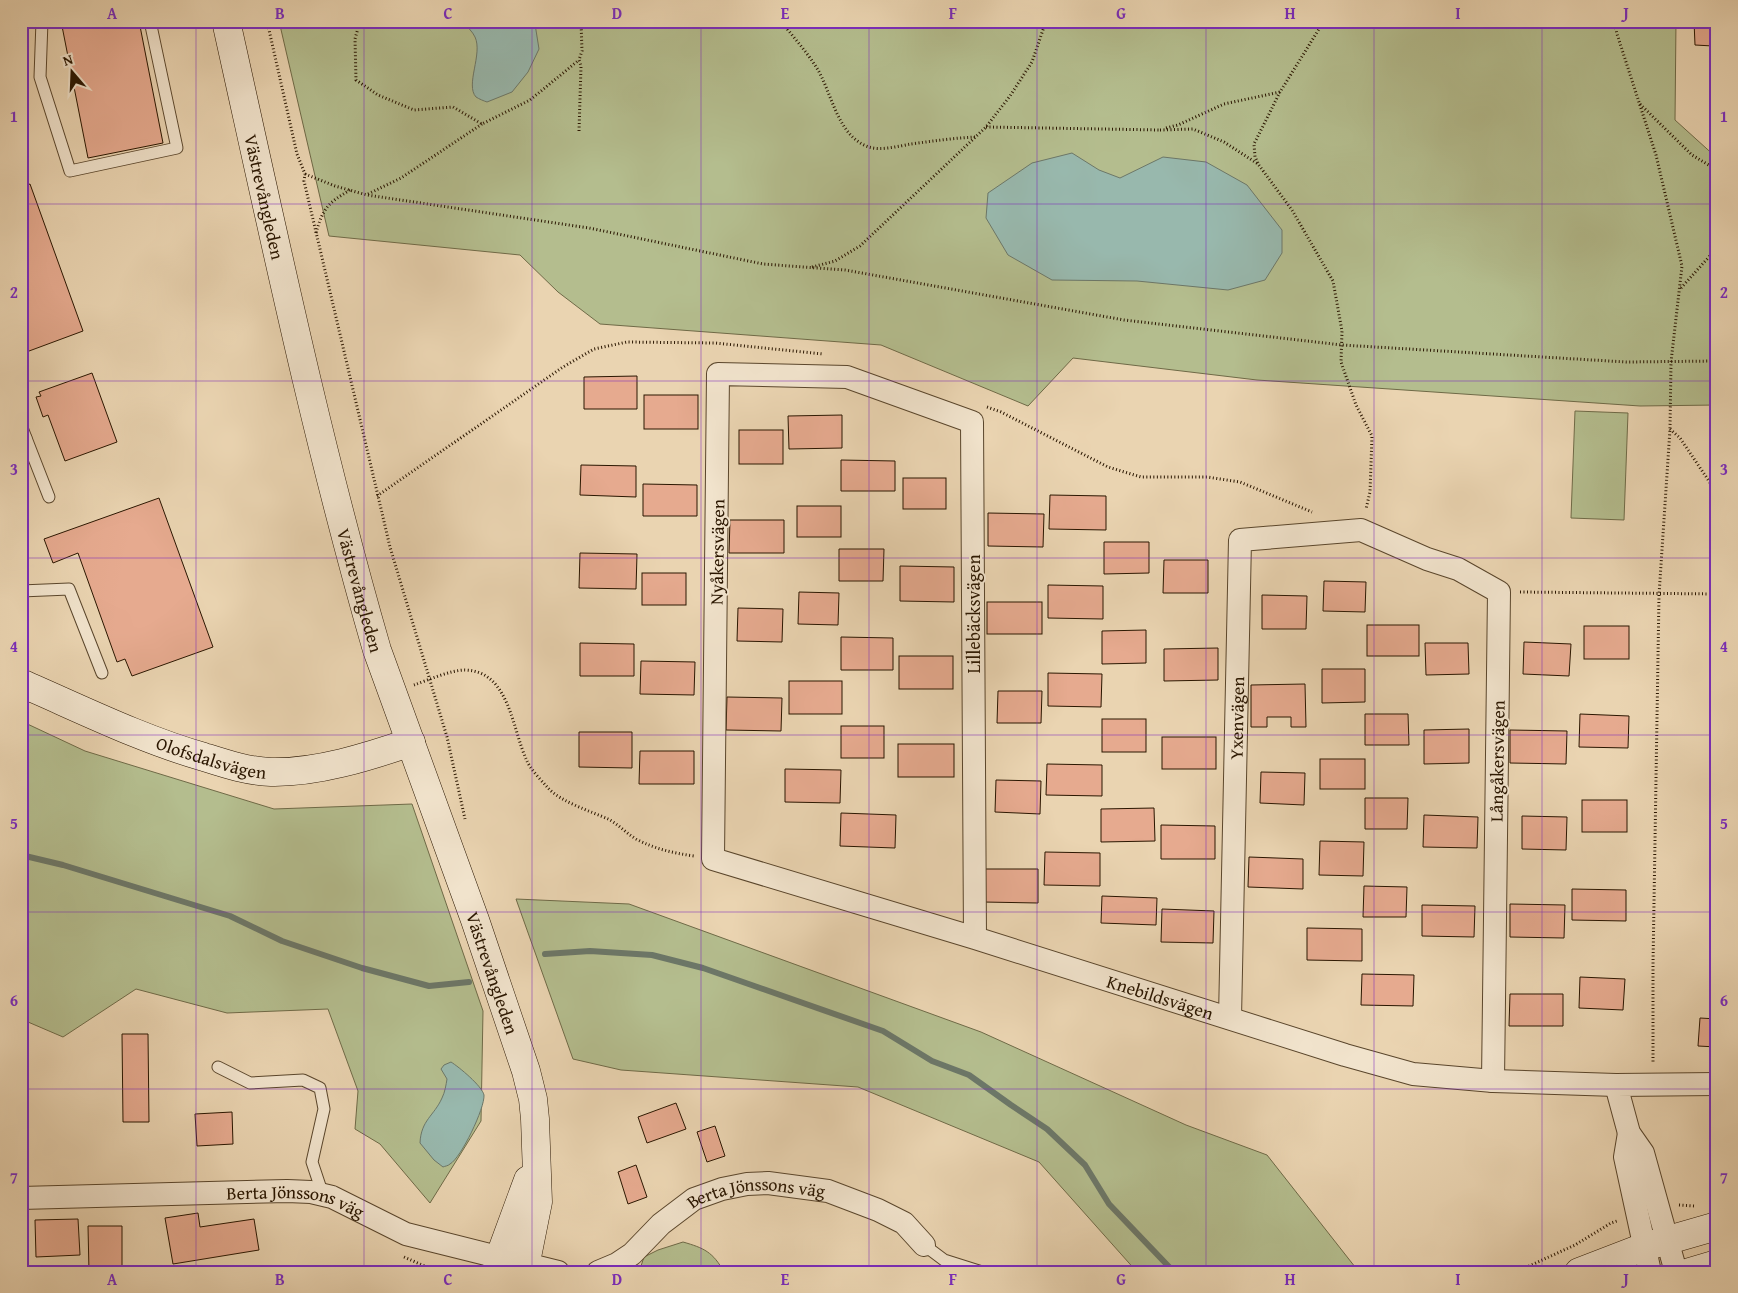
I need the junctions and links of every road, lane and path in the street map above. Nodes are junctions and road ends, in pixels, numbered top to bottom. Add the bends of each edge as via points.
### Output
1 (42, 21) edge
2 (150, 21) edge
3 (226, 21) edge
4 (267, 21) edge
5 (360, 21) edge
6 (581, 21) edge
7 (781, 21) edge
8 (1046, 21) edge
9 (1324, 21) edge
10 (1614, 21) edge
11 (579, 60) junction
12 (1280, 92) junction
13 (1638, 102) junction
14 (482, 124) junction
15 (986, 127) junction
16 (1160, 130) junction
17 (579, 131) dead end
18 (976, 137) junction
19 (1258, 164) junction
20 (1717, 170) edge
21 (305, 174) junction
22 (350, 190) junction
23 (367, 194) junction
24 (316, 234) junction
25 (1717, 248) edge
26 (807, 268) junction
27 (1680, 289) junction
28 (1342, 345) junction
29 (831, 356) dead end
30 (1717, 361) edge
31 (1671, 362) junction
32 (847, 377) joint
33 (984, 406) dead end
34 (21, 425) edge
35 (1670, 429) junction
36 (24, 439) edge
37 (1717, 493) edge
38 (377, 496) junction
39 (49, 497) dead end
40 (1315, 513) dead end
41 (1361, 530) junction
42 (21, 591) edge
43 (1499, 592) junction
44 (1717, 594) edge
45 (1659, 595) junction
46 (102, 673) dead end
47 (430, 679) junction
48 (21, 683) edge
49 (393, 694) junction
50 (411, 742) junction
51 (714, 859) junction
52 (975, 938) junction
53 (1230, 1018) junction
54 (218, 1067) dead end
55 (1492, 1081) junction
56 (1717, 1084) edge
57 (1616, 1085) junction
58 (1654, 1085) junction
59 (536, 1147) junction
60 (1717, 1158) edge
61 (1712, 1192) dead end
62 (324, 1195) junction
63 (21, 1198) edge
64 (1648, 1212) junction
65 (1712, 1221) edge
66 (924, 1245) joint
67 (1654, 1253) edge
68 (498, 1264) edge
69 (1717, 1264) edge
70 (525, 1268) edge
71 (558, 1272) edge
72 (598, 1272) edge
73 (982, 1272) edge
74 (1516, 1272) edge
75 (1579, 1272) edge
76 (1676, 1272) edge
77 (1690, 1272) edge

1 - 2 lane via 40,77 70,171 177,148
3 - 49 street, Västrevångleden via 327,468
4 - 21 path via 297,154
5 - 14 path via 355,39 356,80 378,95 414,110 453,107
6 - 11 path via 582,51
7 - 18 path via 818,70 836,115 854,138 870,147 882,148
8 - 15 path via 1032,62
9 - 12 path
10 - 13 path
11 - 14 path via 530,100
11 - 17 path
12 - 16 path via 1224,104
12 - 19 path via 1254,144
13 - 20 path via 1692,155
13 - 27 path via 1656,156 1682,266
14 - 23 path via 401,178
15 - 16 path
15 - 18 path
16 - 19 path via 1194,129 1224,142
18 - 26 path via 860,246 835,261
19 - 28 path via 1292,210 1333,281
21 - 22 path
21 - 24 path
22 - 23 path
22 - 24 path via 332,200 321,217
23 - 26 path via 589,228 763,264
24 - 38 path
25 - 27 path
26 - 28 path via 844,270 1124,320
27 - 31 path
28 - 31 path
28 - 41 path via 1341,362 1356,405 1372,436 1370,492
29 - 38 path via 715,343 627,342 594,349 563,366
30 - 31 path
31 - 35 path
32 - 51 street, Nyåkersvägen via 718,374
32 - 52 street, Lillebäcksvägen via 972,422
33 - 40 path via 1108,467 1141,477 1207,477 1240,482
34 - 36 lane
35 - 37 path via 1680,438
35 - 45 path
36 - 39 lane
38 - 47 path
41 - 43 street via 1458,569
41 - 53 street, Yxenvägen via 1240,540
42 - 46 lane via 69,589
43 - 45 path
43 - 55 street, Långåkersvägen
44 - 45 path
45 - 58 path
47 - 49 path
47 - 51 path via 463,670 478,672 494,682 506,701 527,762 549,789 661,851
48 - 50 street, Olofsdalsvägen via 169,747 242,769 271,772 310,769
49 - 50 street, Västrevångleden
50 - 59 street, Västrevångleden via 526,1070
51 - 52 street, Knebildsvägen
52 - 53 street, Knebildsvägen
53 - 55 street, Knebildsvägen via 1413,1074
54 - 62 lane via 250,1083 303,1080 320,1088 324,1110 312,1162
55 - 57 street, Knebildsvägen
56 - 58 street, Knebildsvägen
57 - 58 street, Knebildsvägen
57 - 64 street via 1629,1133 1643,1153
59 - 68 street, Västrevångleden
59 - 70 street, Västrevångleden via 538,1202
60 - 61 path via 1710,1181
62 - 63 street, Berta Jönssons väg via 287,1191
62 - 68 street, Berta Jönssons väg via 406,1234 459,1248
64 - 65 path via 1678,1205
64 - 67 street
64 - 74 path via 1611,1222 1575,1245
65 - 67 street
66 - 72 street, Berta Jönssons väg via 904,1223 828,1191 768,1183 747,1184 722,1188 694,1198 661,1224 632,1254
66 - 73 lane via 944,1260
67 - 75 street
67 - 76 street
68 - 70 street, Berta Jönssons väg
69 - 77 street
70 - 71 street, Berta Jönssons väg

